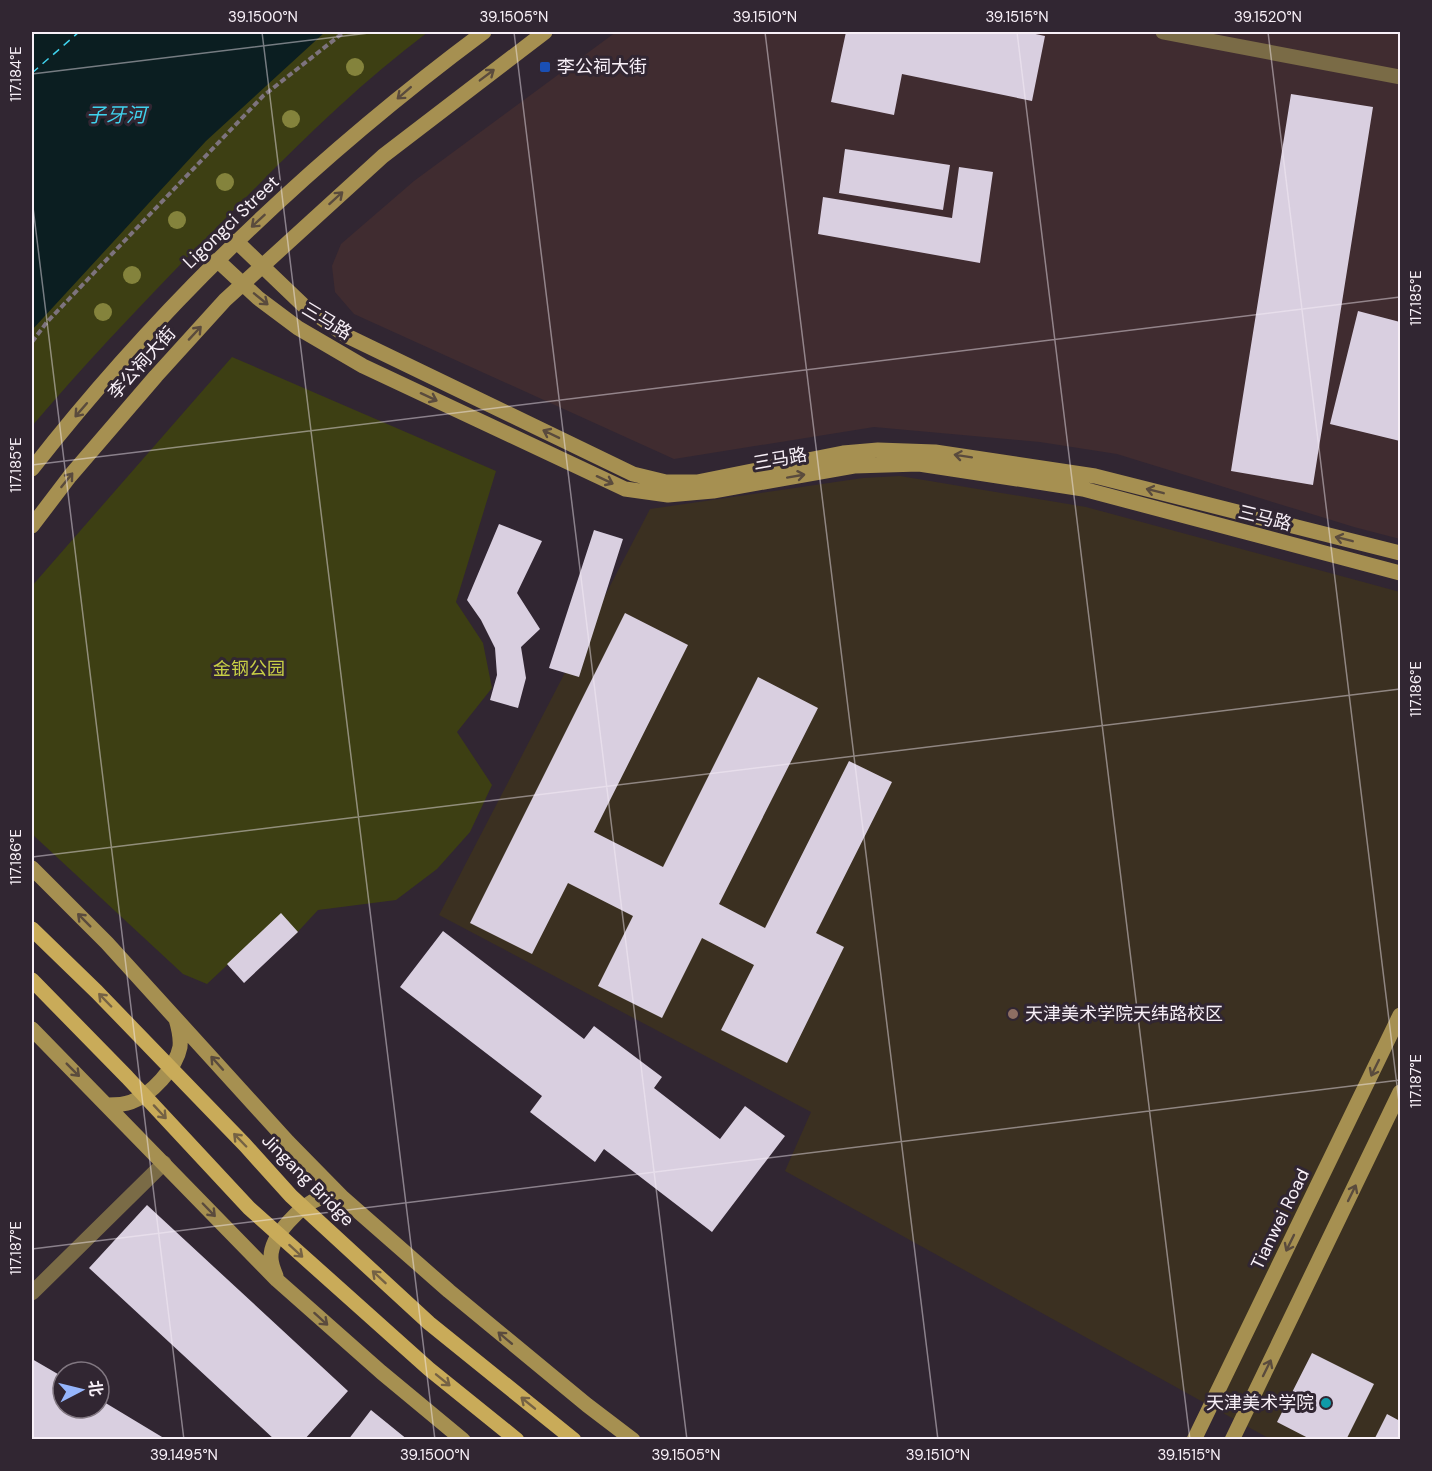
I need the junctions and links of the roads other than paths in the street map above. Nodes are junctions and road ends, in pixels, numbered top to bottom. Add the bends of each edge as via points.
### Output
1 (484, 32) edge
2 (545, 32) edge
3 (1162, 32) edge
4 (1401, 77) edge
5 (236, 242) junction
6 (218, 260) junction
7 (261, 267) junction
8 (244, 284) junction
9 (32, 469) edge
10 (32, 526) edge
11 (1401, 553) edge
12 (1401, 573) edge
13 (32, 868) edge
14 (32, 929) edge
15 (32, 980) edge
16 (1401, 1015) edge
17 (176, 1019) junction
18 (32, 1029) edge
19 (1401, 1092) edge
20 (108, 1105) junction
21 (164, 1163) junction
22 (343, 1198) junction
23 (277, 1280) junction
24 (32, 1293) edge
25 (463, 1440) edge
26 (517, 1440) edge
27 (574, 1440) edge
28 (633, 1440) edge
29 (1194, 1440) edge
30 (1232, 1440) edge

1 -> 5 street, Ligongci Street via 418,81
7 -> 2 street, 李公祠大街 via 383,156
3 - 4 street
5 - 6 street, Ligongci Street
5 - 7 street, 三马路
6 - 8 street, 三马路
6 -> 9 street, Ligongci Street
7 - 8 street, 李公祠大街
11 -> 7 street, 三马路 via 1095,476 935,452 843,453 697,482 666,482 633,474 345,334 304,306
10 -> 8 street, 李公祠大街 via 156,376
8 -> 12 street, 三马路 via 298,328 363,366 625,489 668,495 854,466 919,464 1083,489
17 -> 13 street
27 -> 14 main road, Jingang Bridge via 429,1323 291,1196
15 -> 26 main road via 249,1208 429,1368
16 -> 29 street, Tianwei Road
17 - 20 street via 181,1032 180,1049 170,1069 133,1102
22 -> 17 street
18 -> 20 street
30 -> 19 street
20 - 21 street
21 -> 23 street
21 - 24 street
22 - 23 street via 321,1197 297,1212 285,1226 273,1245 271,1258
28 -> 22 street
23 -> 25 street

